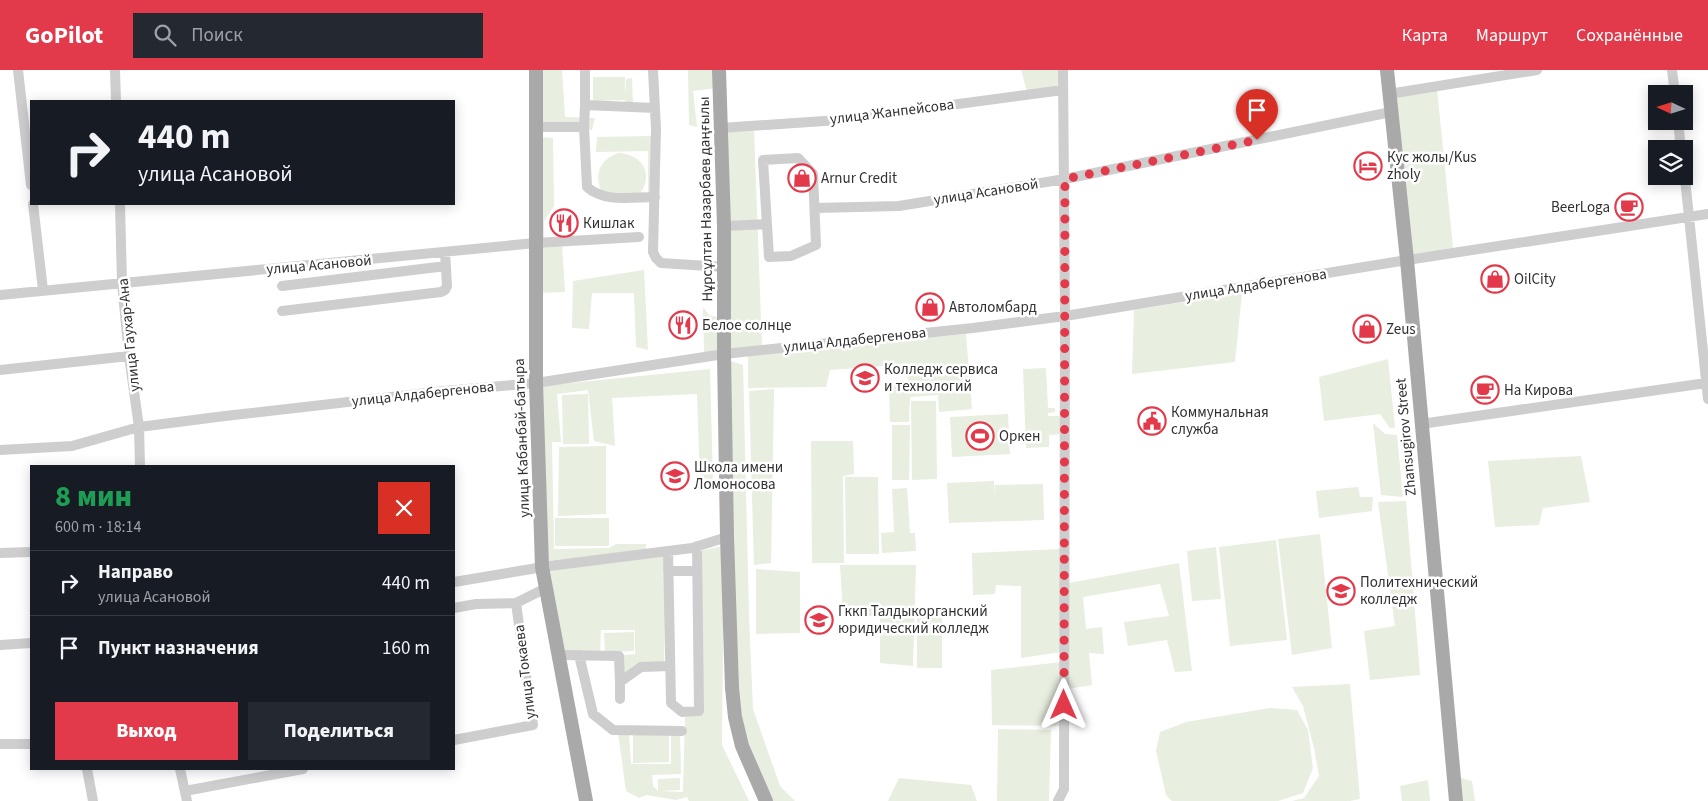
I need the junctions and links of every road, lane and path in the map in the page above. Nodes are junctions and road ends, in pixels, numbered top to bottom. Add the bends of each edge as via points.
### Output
1 (18, 70) edge
2 (115, 70) edge
3 (536, 70) edge
4 (584, 70) edge
5 (653, 70) edge
6 (719, 70) edge
7 (1063, 70) edge
8 (1387, 70) edge
9 (1537, 70) edge
10 (1672, 70) edge
11 (1674, 85) edge
12 (1063, 90) junction
13 (1389, 94) junction
14 (116, 100) edge
15 (585, 105) junction
16 (655, 108) junction
17 (1391, 112) junction
18 (536, 126) junction
19 (584, 127) junction
20 (721, 128) junction
21 (30, 176) edge
22 (1065, 179) junction
23 (1686, 185) edge
24 (655, 197) junction
25 (33, 205) edge
26 (120, 205) edge
27 (815, 208) junction
28 (1708, 214) edge
29 (1690, 218) junction
30 (767, 224) junction
31 (724, 226) junction
32 (639, 237) dead end
33 (535, 243) junction
34 (445, 252) junction
35 (1407, 260) junction
36 (446, 266) junction
37 (724, 267) junction
38 (122, 283) junction
39 (282, 286) dead end
40 (43, 290) junction
41 (0, 295) edge
42 (282, 311) dead end
43 (1065, 316) junction
44 (724, 354) junction
45 (129, 356) junction
46 (0, 370) edge
47 (536, 383) junction
48 (1706, 383) junction
49 (1708, 399) edge
50 (1421, 424) junction
51 (139, 427) junction
52 (0, 450) edge
53 (140, 465) edge
54 (727, 538) junction
55 (697, 546) junction
56 (668, 551) junction
57 (30, 552) edge
58 (0, 553) edge
59 (542, 567) junction
60 (668, 571) junction
61 (697, 571) junction
62 (455, 582) edge
63 (546, 588) junction
64 (516, 603) junction
65 (455, 608) edge
66 (30, 643) edge
67 (0, 645) edge
68 (559, 655) junction
69 (579, 655) junction
70 (670, 666) junction
71 (620, 682) junction
72 (620, 699) dead end
73 (682, 731) dead end
74 (455, 740) edge
75 (0, 744) edge
76 (30, 744) edge
77 (87, 770) edge
78 (180, 770) edge
79 (298, 770) edge
80 (186, 796) edge
81 (93, 801) edge
82 (586, 801) edge
83 (766, 801) edge
84 (1058, 801) edge
85 (1456, 801) edge

1 - 21 street
2 - 14 street
3 - 18 main road, улица Кабанбай-батыра
4 - 15 street
5 - 16 street
6 - 20 main road, Нұрсұлтан Назарбаев даңғылы
7 - 12 street
8 - 13 main road, Zhansugirov Street
9 - 13 street
10 - 11 street
12 - 20 street, улица Жанпейсова via 839,120
12 - 22 street
13 - 17 main road, Zhansugirov Street
15 - 16 street
15 - 19 street
16 - 24 street
17 - 22 street, улица Асановой
17 - 35 main road, Zhansugirov Street
18 - 19 street
18 - 33 main road, улица Кабанбай-батыра
19 - 24 street via 587,187 605,197
20 - 31 main road, Нұрсұлтан Назарбаев даңғылы
22 - 27 street, улица Асановой via 899,206
22 - 43 street
23 - 29 street
24 - 37 street via 653,252 656,258 661,262
25 - 40 street
26 - 38 street, улица Гаухар-Ана
27 - 30 street via 816,245 791,256 769,257
27 - 30 street via 813,174 798,158 764,160
28 - 29 street, улица Алдабергенова
29 - 35 street, улица Алдабергенова
29 - 48 street
30 - 31 street
31 - 37 main road, Нұрсұлтан Назарбаев даңғылы
32 - 33 street, улица Асановой
33 - 34 street, улица Асановой
33 - 47 main road, улица Кабанбай-батыра
34 - 36 street
34 - 38 street, улица Асановой
35 - 43 street, улица Алдабергенова
35 - 50 main road, Zhansugirov Street
36 - 39 street
36 - 42 street via 447,286 441,292
37 - 44 main road, Нұрсұлтан Назарбаев даңғылы
38 - 40 street, улица Асановой
38 - 45 street, улица Гаухар-Ана
40 - 41 street, улица Асановой
43 - 44 street, улица Алдабергенова
43 - 84 street via 1064,789
44 - 47 street, улица Алдабергенова
44 - 54 main road, Нұрсұлтан Назарбаев даңғылы
45 - 46 street
45 - 51 street, улица Гаухар-Ана
47 - 51 street, улица Алдабергенова
47 - 59 main road, улица Кабанбай-батыра
48 - 49 street
48 - 50 street
50 - 85 main road, Zhansugirov Street
51 - 52 street, улица Алдабергенова via 72,446
51 - 53 street, улица Гаухар-Ана
54 - 55 street
54 - 83 main road, Нұрсұлтан Назарбаев даңғылы via 729,649 736,717 742,746
55 - 56 street
55 - 61 street
56 - 59 street
56 - 60 street
57 - 58 street
59 - 62 street
59 - 63 main road, улица Кабанбай-батыра
60 - 61 street
60 - 70 street
61 - 70 street via 699,711 682,712 671,703
63 - 64 street, улица Токаева
63 - 68 main road, улица Кабанбай-батыра
64 - 65 street
64 - 74 street, улица Токаева via 533,725
66 - 67 street
68 - 69 street
68 - 82 main road, улица Кабанбай-батыра
69 - 71 street via 619,656
69 - 73 street via 593,714 613,730
70 - 71 street via 641,667
71 - 72 street
75 - 76 street
77 - 81 street
78 - 80 street
79 - 80 street

